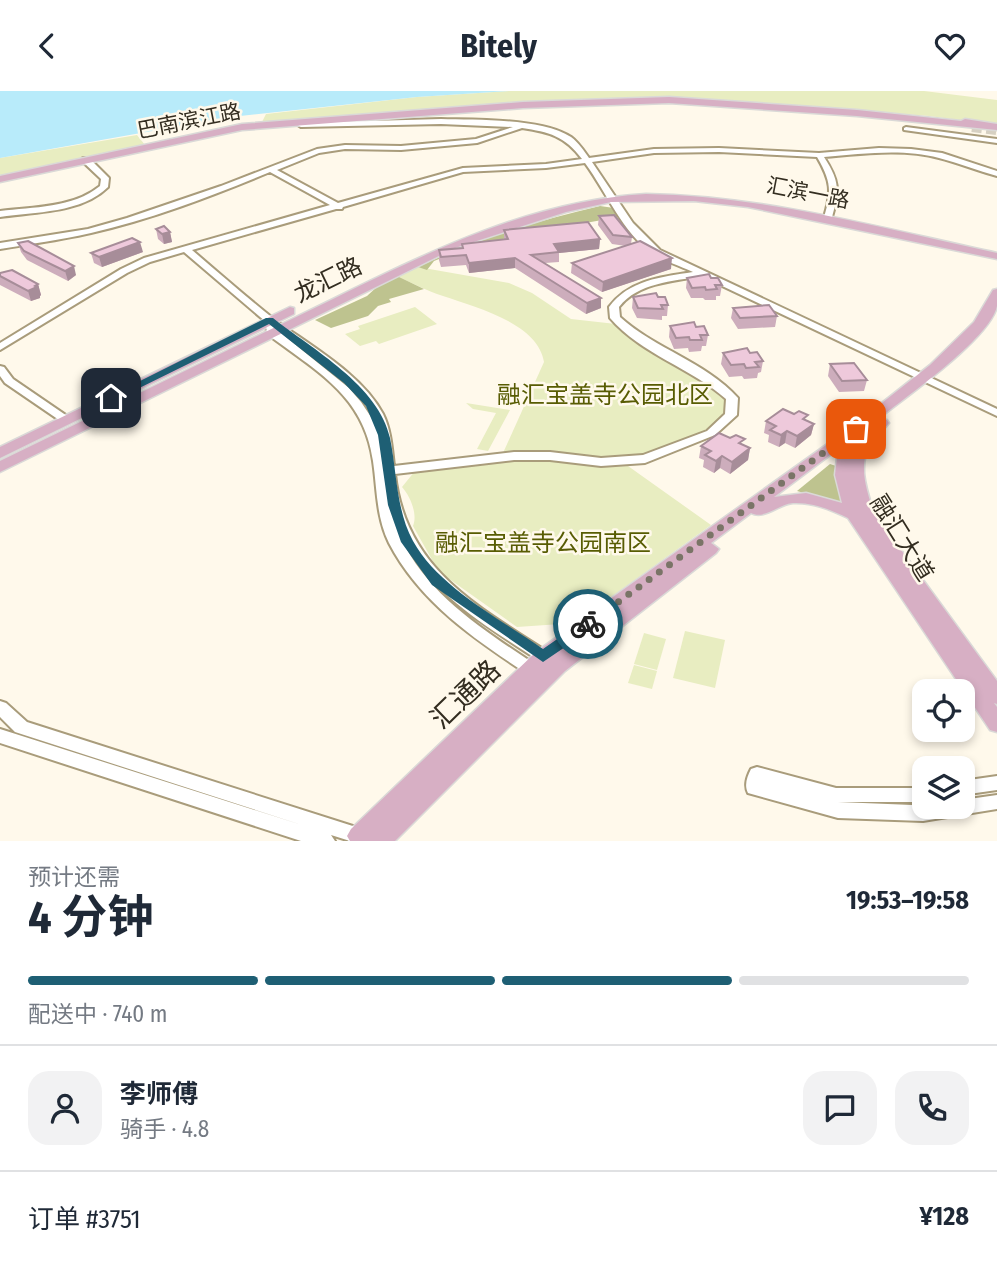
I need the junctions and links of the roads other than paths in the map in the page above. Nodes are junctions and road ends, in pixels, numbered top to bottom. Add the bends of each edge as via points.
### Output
1 (821, 110) junction
2 (864, 116) junction
3 (301, 125) junction
4 (522, 126) junction
5 (997, 127) edge
6 (906, 129) dead end
7 (997, 134) edge
8 (997, 141) edge
9 (819, 155) junction
10 (585, 160) junction
11 (83, 162) junction
12 (270, 169) junction
13 (997, 174) edge
14 (0, 181) edge
15 (610, 197) junction
16 (339, 207) junction
17 (0, 212) edge
18 (828, 217) junction
19 (0, 246) edge
20 (185, 249) junction
21 (981, 250) junction
22 (997, 254) edge
23 (700, 274) junction
24 (997, 293) edge
25 (997, 317) edge
26 (274, 327) junction
27 (0, 347) edge
28 (0, 369) edge
29 (927, 380) junction
30 (5, 383) edge
31 (997, 413) edge
32 (66, 420) junction
33 (856, 429) junction
34 (0, 453) edge
35 (0, 467) edge
36 (383, 472) junction
37 (854, 514) junction
38 (544, 668) junction
39 (997, 696) edge
40 (0, 707) edge
41 (997, 724) edge
42 (0, 736) edge
43 (997, 783) edge
44 (975, 787) edge
45 (912, 795) edge
46 (997, 803) edge
47 (975, 806) edge
48 (912, 813) edge
49 (360, 839) edge
50 (326, 841) edge
51 (379, 841) edge

1 - 2 main road, 巴南滨江路 via 973,126
1 - 5 main road
1 - 11 main road, 巴南滨江路 via 669,100 523,105 242,127
2 - 3 main road, 巴南滨江路 via 669,103 524,108
2 - 7 main road
3 - 4 street via 413,120
3 - 11 main road, 巴南滨江路 via 234,132
4 - 10 street via 560,134
4 - 12 street via 477,141 326,149
6 - 8 street
9 - 10 street via 689,150
9 - 13 street via 911,151
9 - 18 street via 834,178 836,192
10 - 15 street
10 - 16 street via 447,174
11 - 14 main road, 巴南滨江路
11 - 17 street via 105,179 96,194 70,203
12 - 16 street
12 - 19 street via 116,225
15 - 18 main road, 汇滨一路 via 694,195
15 - 21 main road, 汇滨一路 via 748,204
15 - 23 street via 643,241
15 - 26 main road, 龙汇路 via 451,246
16 - 20 street
18 - 21 main road, 汇滨一路
20 - 26 street
20 - 27 street via 130,267
21 - 22 main road
23 - 29 street
23 - 36 street via 625,293 614,307 615,318 640,339 718,383 732,398 731,415 711,433 646,459 624,462 514,456
24 - 29 main road, 融汇大道 via 992,308
25 - 29 main road, 融汇大道 via 966,353
26 - 32 main road, 龙汇路
26 - 35 main road, 龙汇路
26 - 36 street via 361,408
28 - 30 street
29 - 31 street
29 - 33 main road, 融汇大道
29 - 39 main road, 融汇大道 via 867,434 856,455 856,481 866,514
30 - 32 street
32 - 34 main road, 龙汇路
33 - 37 main road, 融汇大道 via 844,452 843,479
33 - 38 main road, 汇通路
36 - 38 street via 383,507 396,544 414,572 448,610
37 - 38 main road, 汇通路 via 808,498 766,505
37 - 41 main road, 融汇大道
38 - 49 main road, 汇通路
38 - 51 main road, 汇通路
40 - 49 street via 20,727
42 - 50 street
43 - 44 street
45 - 48 street via 836,795 756,781 838,810
46 - 47 street

